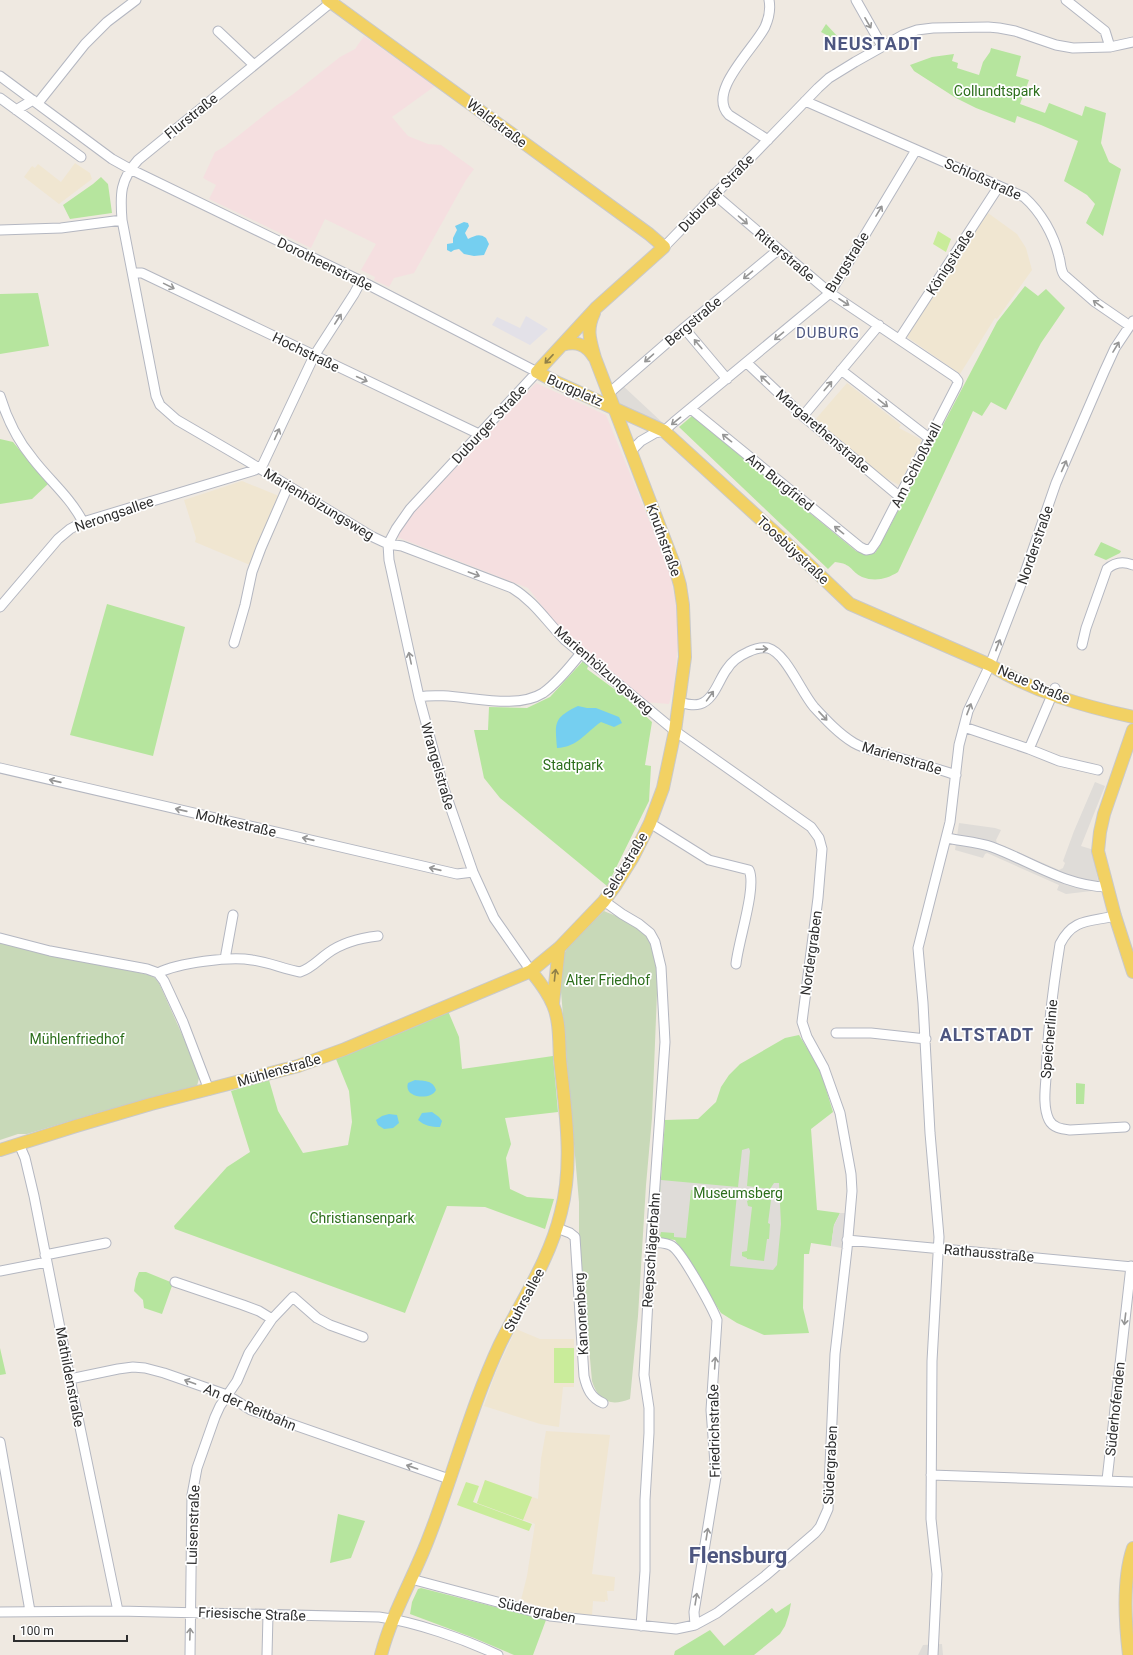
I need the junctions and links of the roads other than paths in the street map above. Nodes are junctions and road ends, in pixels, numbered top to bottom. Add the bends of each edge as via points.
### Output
1 (136, 0) edge
2 (769, 0) edge
3 (856, 0) edge
4 (1066, 0) edge
5 (331, 1) edge
6 (218, 31) dead end
7 (1133, 42) edge
8 (882, 46) junction
9 (1110, 47) junction
10 (254, 65) junction
11 (0, 76) edge
12 (0, 98) edge
13 (805, 101) junction
14 (35, 102) junction
15 (16, 110) junction
16 (768, 140) junction
17 (916, 150) junction
18 (81, 157) dead end
19 (130, 169) junction
20 (999, 186) junction
21 (714, 194) junction
22 (122, 220) junction
23 (0, 230) edge
24 (664, 247) junction
25 (778, 250) junction
26 (133, 273) junction
27 (361, 281) junction
28 (830, 293) junction
29 (596, 308) junction
30 (1132, 324) edge
31 (879, 325) junction
32 (684, 328) junction
33 (900, 338) junction
34 (562, 345) junction
35 (314, 356) junction
36 (594, 358) junction
37 (747, 363) junction
38 (841, 370) junction
39 (537, 372) junction
40 (727, 378) junction
41 (958, 381) joint
42 (608, 394) junction
43 (0, 396) edge
44 (613, 407) junction
45 (691, 409) junction
46 (803, 416) junction
47 (664, 431) junction
48 (479, 434) junction
49 (929, 438) junction
50 (630, 452) junction
51 (259, 468) junction
52 (288, 486) junction
53 (900, 497) junction
54 (83, 522) junction
55 (388, 544) junction
56 (871, 549) joint
57 (1133, 565) edge
58 (0, 607) edge
59 (234, 643) dead end
60 (1082, 645) dead end
61 (581, 653) junction
62 (990, 665) junction
63 (1053, 692) junction
64 (419, 697) junction
65 (679, 702) junction
66 (1133, 716) edge
67 (964, 727) junction
68 (1133, 730) edge
69 (675, 731) junction
70 (1029, 749) junction
71 (1133, 753) edge
72 (0, 768) edge
73 (1098, 770) dead end
74 (956, 775) junction
75 (650, 823) junction
76 (947, 838) junction
77 (473, 872) junction
78 (1107, 886) junction
79 (604, 902) junction
80 (233, 915) dead end
81 (1115, 916) junction
82 (378, 936) dead end
83 (0, 938) edge
84 (559, 948) junction
85 (225, 959) junction
86 (736, 964) dead end
87 (531, 971) junction
88 (1133, 972) edge
89 (158, 973) junction
90 (553, 1003) junction
91 (836, 1033) dead end
92 (926, 1039) junction
93 (209, 1090) junction
94 (1125, 1127) dead end
95 (19, 1144) junction
96 (0, 1150) edge
97 (557, 1228) junction
98 (847, 1240) junction
99 (651, 1242) junction
100 (106, 1244) dead end
101 (940, 1248) junction
102 (46, 1258) junction
103 (1132, 1266) edge
104 (0, 1271) edge
105 (175, 1282) dead end
106 (272, 1319) junction
107 (363, 1337) dead end
108 (70, 1379) junction
109 (227, 1395) junction
110 (603, 1403) dead end
111 (0, 1442) edge
112 (930, 1475) junction
113 (449, 1479) junction
114 (1107, 1480) junction
115 (1133, 1482) edge
116 (1133, 1548) edge
117 (411, 1579) junction
118 (30, 1611) junction
119 (118, 1611) junction
120 (0, 1612) edge
121 (191, 1612) junction
122 (268, 1614) junction
123 (392, 1618) junction
124 (695, 1625) junction
125 (641, 1626) junction
126 (494, 1654) edge
127 (190, 1655) edge
128 (267, 1655) edge
129 (381, 1655) edge
130 (933, 1655) edge
131 (1129, 1655) edge

1 - 14 street via 107,22 85,44
2 - 16 street via 770,12 765,28 734,71 722,102 724,110 729,115
3 -> 8 street
4 - 9 street via 1105,31
5 - 10 street, Flurstraße
5 - 24 main road, Waldstraße
6 - 10 street
7 - 9 street, Duburger Straße
8 - 9 street, Duburger Straße via 917,30 988,27 1015,31 1073,48
8 - 13 street, Duburger Straße via 829,78
10 - 19 street, Flurstraße
11 - 14 street
12 - 15 street
13 - 16 street, Duburger Straße
13 - 17 street, Schloßstraße
14 - 15 street
14 - 19 street, Dorotheenstraße via 112,159
15 - 18 street
16 - 21 street, Duburger Straße
17 - 20 street, Schloßstraße
28 -> 17 street, Burgstraße
19 - 22 street, Marienhölzungsweg via 121,190
19 - 27 street, Dorotheenstraße
30 -> 20 street, Schloßstraße via 1095,302 1064,275 1050,231 1037,210 1020,194
20 - 33 street, Königstraße
21 - 24 street, Duburger Straße
21 -> 25 street, Ritterstraße
22 - 23 street via 61,228
22 - 26 street, Marienhölzungsweg
24 - 29 main road, Duburger Straße
25 - 28 street, Ritterstraße
25 -> 32 street, Bergstraße
26 -> 35 street, Hochstraße via 142,273
26 - 51 street, Marienhölzungsweg via 153,383 160,405 177,420
35 -> 27 street
27 - 39 street, Dorotheenstraße
28 -> 31 street, Ritterstraße
28 -> 37 street, Burgstraße
29 - 34 main road, Duburger Straße
29 - 36 main road, Knuthstraße via 589,332
62 -> 30 street, Norderstraße via 1056,483 1115,348
31 - 33 street, Ritterstraße
31 - 38 street
40 -> 32 street
32 -> 42 street, Bergstraße
33 - 41 street, Ritterstraße
34 - 36 main road, Knuthstraße via 584,345
34 -> 39 main road, Duburger Straße
35 -> 48 street, Hochstraße
51 -> 35 street
36 - 42 main road, Knuthstraße
37 - 40 street, Burgstraße
46 -> 37 street, Margarethenstraße
46 -> 38 street
38 -> 49 street
39 - 44 main road, Burgplatz
39 - 48 street, Duburger Straße
40 - 45 street, Burgstraße
41 - 49 street, Am Schloßwall
42 - 44 main road, Knuthstraße
43 - 54 street via 11,426 25,449 65,494
44 - 47 main road, Toosbüystraße
44 - 50 main road, Knuthstraße
45 -> 47 street, Burgstraße
56 -> 45 street, Am Burgfried via 860,547
46 - 53 street, Margarethenstraße
47 - 50 street via 641,441
47 - 62 main road, Toosbüystraße via 850,604
48 - 55 street, Duburger Straße via 410,509
49 - 53 street, Am Schloßwall
50 - 65 main road, Knuthstraße via 680,585 686,657
51 - 52 street, Marienhölzungsweg
51 - 54 street, Nerongsallee
52 - 55 street, Marienhölzungsweg
52 - 59 street via 260,548
53 - 56 street, Am Schloßwall
54 - 58 street, Nerongsallee via 70,528 58,539
55 -> 61 street, Marienhölzungsweg via 402,546 512,588 535,604 549,624
64 -> 55 street, Wrangelstraße via 389,560
57 - 60 street via 1113,564 1107,569
61 - 64 street via 553,684 532,698 512,701 434,695
61 - 69 street, Marienhölzungsweg
62 - 63 main road, Neue Straße via 1008,676
67 -> 62 street, Norderstraße via 968,711
63 - 66 main road, Neue Straße via 1102,710
63 - 70 street
64 - 77 street, Wrangelstraße via 443,786
65 - 69 main road, Knuthstraße
65 -> 74 street, Marienstraße via 693,705 706,702 734,660 750,650 767,648 774,650 783,659 803,693 834,728 848,739 864,748
67 - 70 street
67 - 74 street, Norderstraße via 959,744
68 - 78 main road via 1100,832 1098,851
69 - 75 main road, Selckstraße via 663,788
69 - 98 street, Nordergraben via 811,828 819,838 822,849 818,898 802,1022 824,1068 840,1113 852,1191
70 - 73 street via 1059,761
71 - 78 main road via 1107,834
77 -> 72 street, Moltkestraße via 457,874
74 - 76 street, Norderstraße
75 - 79 main road, Selckstraße via 633,857
75 - 86 street via 709,860 749,870 752,875 748,908 738,945
76 - 78 street via 995,848 1061,878
76 - 92 street, Norderstraße via 918,948
77 - 87 street, Wrangelstraße via 494,918
78 - 81 main road
79 - 84 main road, Selckstraße
79 - 99 street, Reepschlägerbahn via 650,933 658,950 661,967 665,1042
80 - 85 street
81 - 88 main road
81 - 94 street, Speicherlinie via 1078,924 1065,933 1060,944 1047,1039 1045,1095 1049,1121 1061,1129
82 - 85 street via 345,943 328,952 314,966 300,972 258,961
83 - 89 street
84 - 87 main road, Selckstraße
90 -> 84 main road
85 - 89 street
87 - 90 main road, Stuhrsallee
87 - 93 main road, Mühlenstraße via 345,1049 298,1066
89 - 93 street via 183,1022
90 - 97 main road, Stuhrsallee via 558,1031 568,1157 564,1199
91 - 92 street via 871,1033
92 - 101 street, Norderstraße via 930,1133
93 - 95 main road, Mühlenstraße via 143,1106
95 - 96 main road, Mühlenstraße
95 - 102 street, Mathildenstraße via 25,1158
97 - 110 street, Kanonenberg via 575,1237 584,1376 589,1393
97 - 113 main road, Stuhrsallee via 538,1275 510,1324 487,1374
98 - 101 street, Rathausstraße
98 - 124 street, Südergraben via 835,1354 826,1516 815,1533 766,1576 717,1613
124 -> 99 street, Friedrichstraße via 694,1612 716,1477 711,1410 717,1320 676,1249 668,1244
99 - 125 street, Reepschlägerbahn via 644,1375 649,1408 649,1432
100 - 102 street
101 - 103 street, Rathausstraße
101 - 112 street, Norderstraße via 932,1361
102 - 104 street
102 - 108 street, Mathildenstraße
103 -> 114 street, Süderhofenden
105 - 106 street via 254,1309
106 - 107 street, Luisenstraße via 293,1296 317,1318
106 - 109 street, Luisenstraße via 249,1353 237,1381
109 -> 108 street, An der Reitbahn via 146,1368 118,1369
108 - 119 street, Mathildenstraße
113 -> 109 street, An der Reitbahn via 251,1410
109 - 121 street, Luisenstraße via 215,1417 194,1482
111 - 118 street
112 - 114 street
112 - 130 street, Norderstraße via 931,1527 937,1574
113 - 117 main road, Stuhrsallee
114 - 115 street
116 - 131 main road via 1126,1586
117 - 123 main road, Stuhrsallee
117 - 125 street, Südergraben via 550,1616
118 - 119 street, Friesische Straße
118 - 120 street, Friesische Straße
119 - 121 street, Friesische Straße
121 - 122 street, Friesische Straße
127 -> 121 street, Luisenstraße
122 - 123 street, Friesische Straße
122 - 128 street
123 - 126 street, Friesische Straße via 452,1636
123 - 129 main road, Stuhrsallee
124 - 125 street, Südergraben via 676,1629

